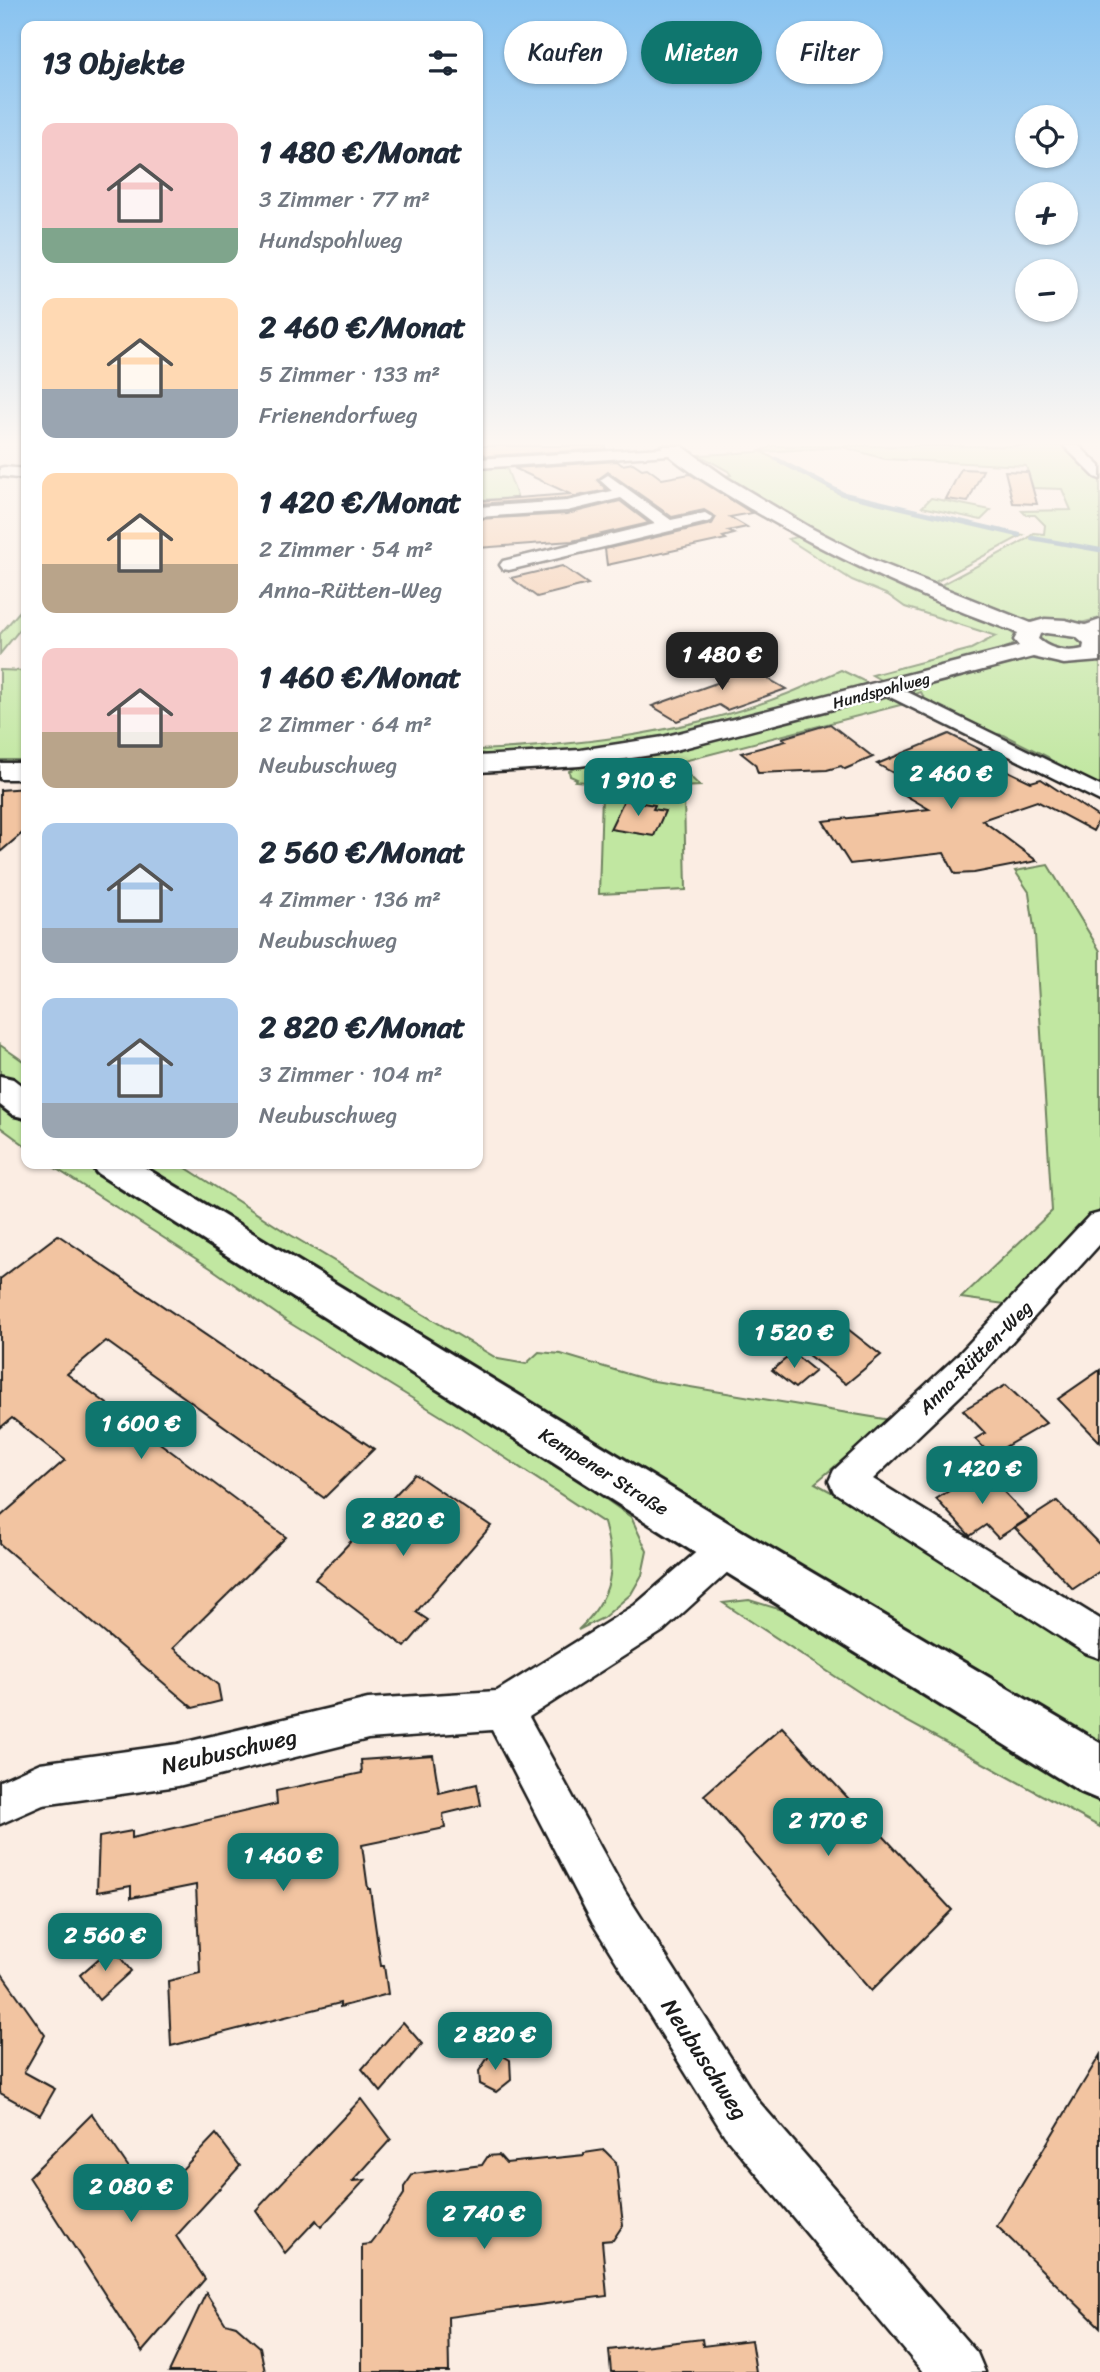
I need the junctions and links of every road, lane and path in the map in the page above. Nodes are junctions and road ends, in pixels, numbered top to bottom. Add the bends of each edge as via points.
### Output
1 (543, 557) edge
2 (852, 557) edge
3 (509, 565) dead end
4 (1033, 640) junction
5 (1095, 641) edge
6 (887, 688) junction
7 (483, 764) edge
8 (21, 771) edge
9 (0, 772) edge
10 (1100, 794) edge
11 (0, 1088) edge
12 (21, 1103) edge
13 (118, 1169) edge
14 (1100, 1224) edge
15 (728, 1548) junction
16 (1099, 1640) edge
17 (503, 1710) junction
18 (1100, 1773) edge
19 (0, 1803) edge
20 (958, 2372) edge

1 - 3 street
2 - 4 street
4 - 5 street via 1068,657
4 - 6 street, Hundspohlweg
6 - 7 street, Hundspohlweg via 639,750
6 - 10 street
8 - 9 street
11 - 12 main road
13 - 15 main road, Kempener Straße
14 - 16 street, Anna-Rütten-Weg via 968,1367 847,1481
15 - 17 street, Neubuschweg via 649,1618
15 - 18 main road, Kempener Straße
17 - 19 street, Neubuschweg via 368,1719 178,1765 40,1784
17 - 20 street, Neubuschweg via 609,1909 742,2119

